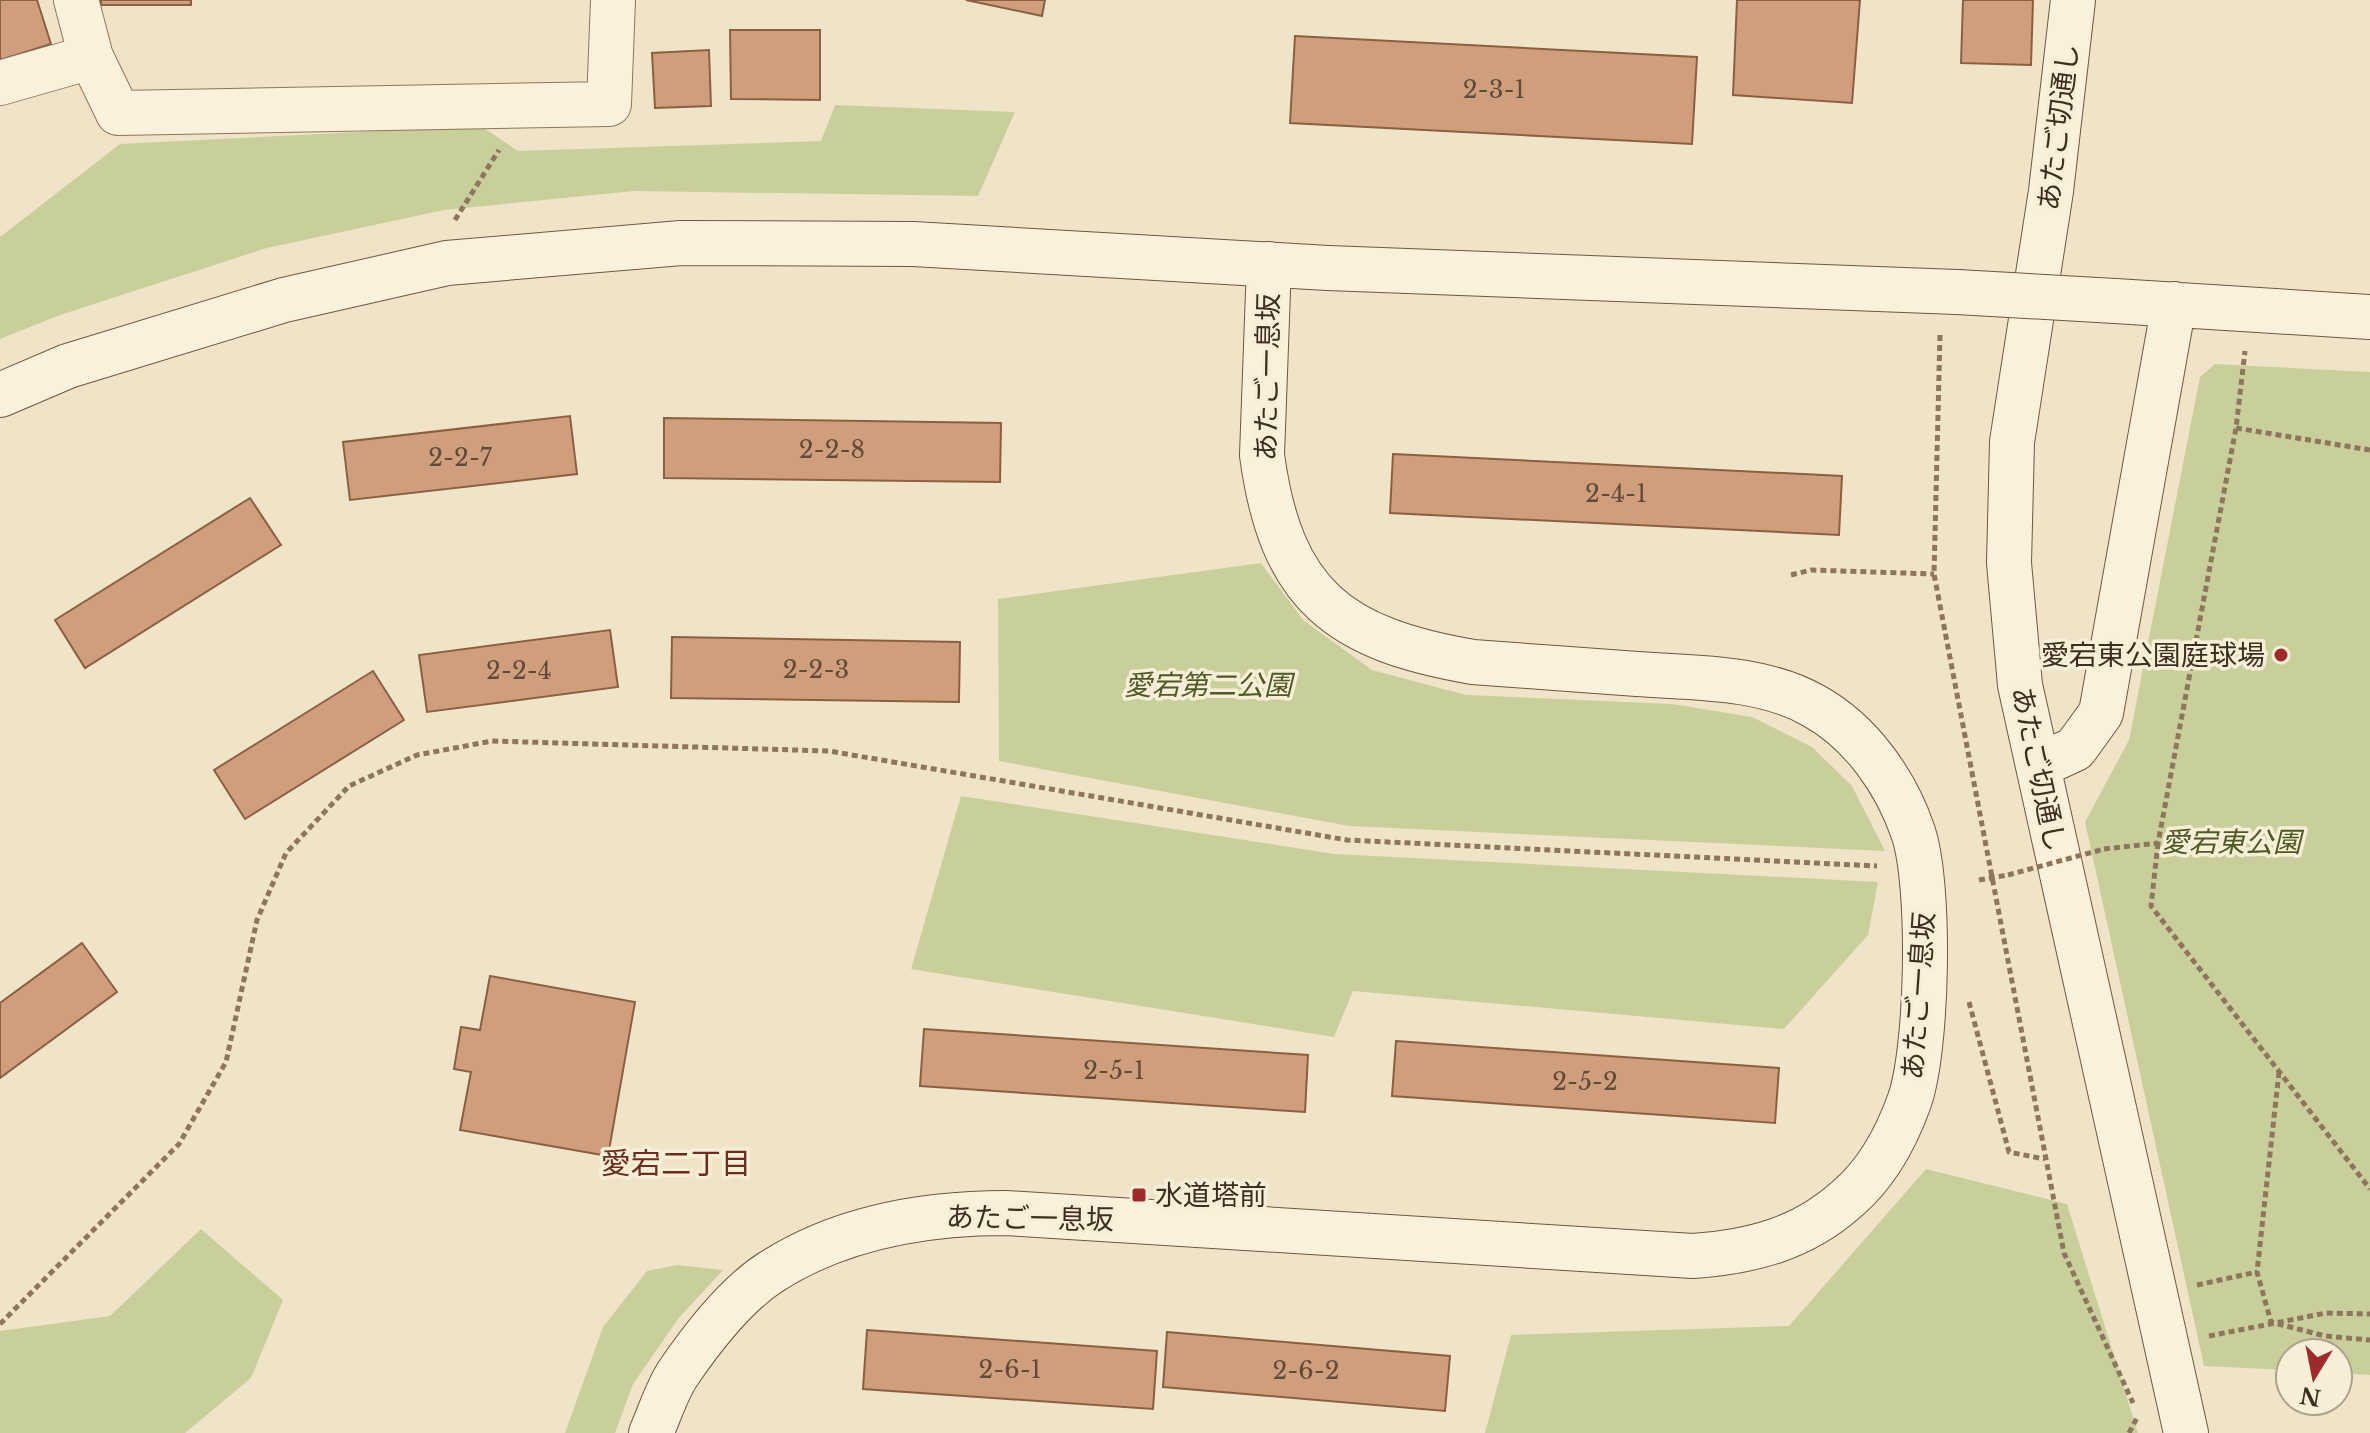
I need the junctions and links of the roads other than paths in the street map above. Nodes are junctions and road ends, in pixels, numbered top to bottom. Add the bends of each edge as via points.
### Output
1 (76, 0) edge
2 (613, 0) edge
3 (2073, 0) edge
4 (91, 57) junction
5 (0, 83) edge
6 (1269, 264) junction
7 (2174, 304) junction
8 (2370, 317) edge
9 (0, 395) edge
10 (2038, 766) junction
11 (651, 1433) edge
12 (2186, 1433) edge

1 - 4 street
2 - 4 street via 609,104 118,113
3 - 10 street, あたご切通し via 2051,191 2012,442 2012,593 2020,685
4 - 5 street
6 - 7 street, bridge
6 - 9 street via 913,244 681,243 555,251 447,263 284,300 68,366
6 - 11 street, あたご一息坂 via 1262,455 1266,481 1278,534 1305,582 1326,604 1354,626 1394,646 1432,655 1739,682 1784,693 1815,706 1873,757 1897,791 1924,879 1916,1066 1894,1138 1849,1198 1819,1220 1786,1239 1723,1254 1006,1213 897,1221 770,1273 722,1317 678,1374
7 - 8 street
7 - 10 street via 2101,713 2075,749
10 - 12 street, あたご切通し

